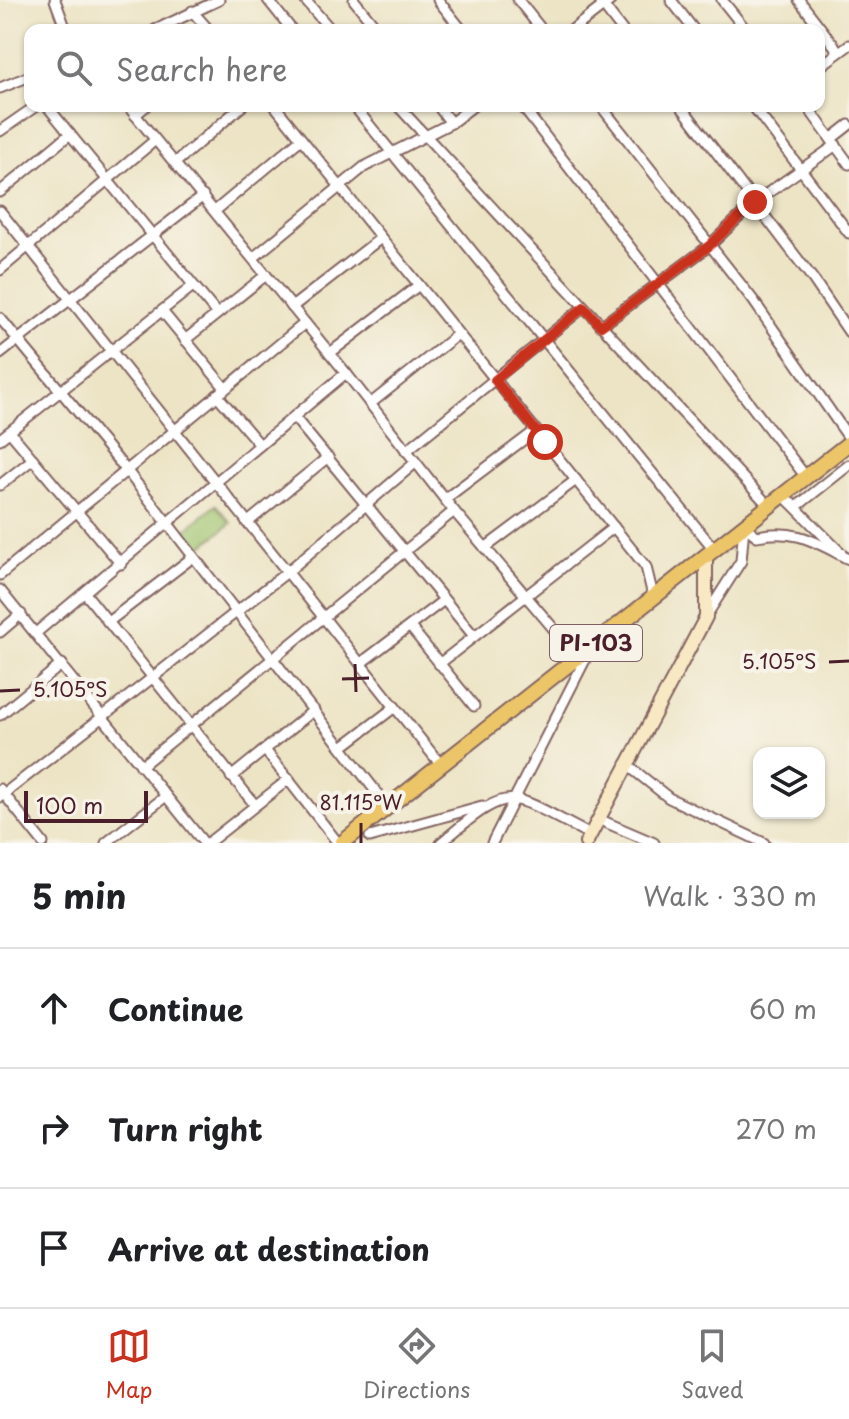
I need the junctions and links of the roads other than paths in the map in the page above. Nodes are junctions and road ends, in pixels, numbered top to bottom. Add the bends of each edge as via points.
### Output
1 (55, 0) edge
2 (219, 0) edge
3 (268, 0) edge
4 (305, 0) edge
5 (354, 0) edge
6 (438, 0) edge
7 (518, 0) edge
8 (671, 0) edge
9 (722, 0) edge
10 (799, 0) edge
11 (604, 2) edge
12 (192, 11) junction
13 (64, 24) edge
14 (167, 24) edge
15 (204, 24) edge
16 (287, 24) edge
17 (326, 24) edge
18 (373, 24) edge
19 (457, 24) edge
20 (537, 24) edge
21 (579, 24) edge
22 (618, 24) edge
23 (689, 24) edge
24 (741, 24) edge
25 (817, 24) edge
26 (825, 34) edge
27 (849, 45) edge
28 (839, 52) junction
29 (825, 62) edge
30 (24, 78) edge
31 (0, 88) edge
32 (25, 112) edge
33 (52, 112) edge
34 (133, 112) edge
35 (139, 112) edge
36 (235, 112) edge
37 (280, 112) edge
38 (359, 112) edge
39 (403, 112) edge
40 (443, 112) edge
41 (465, 112) edge
42 (527, 112) edge
43 (606, 112) edge
44 (686, 112) edge
45 (758, 112) edge
46 (811, 112) edge
47 (135, 115) junction
48 (451, 123) junction
49 (2, 125) edge
50 (849, 125) edge
51 (70, 134) junction
52 (426, 137) junction
53 (301, 139) junction
54 (154, 141) junction
55 (833, 142) junction
56 (393, 153) junction
57 (175, 163) junction
58 (849, 164) edge
59 (803, 171) junction
60 (107, 181) junction
61 (338, 185) junction
62 (0, 192) edge
63 (203, 196) junction
64 (755, 202) junction
65 (0, 211) edge
66 (215, 211) junction
67 (849, 233) edge
68 (152, 236) junction
69 (381, 238) junction
70 (709, 246) junction
71 (28, 247) junction
72 (253, 258) junction
73 (0, 270) edge
74 (266, 275) junction
75 (419, 285) junction
76 (658, 285) junction
77 (193, 286) junction
78 (69, 299) junction
79 (292, 307) junction
80 (584, 307) junction
81 (162, 311) junction
82 (217, 314) junction
83 (0, 318) edge
84 (305, 323) junction
85 (601, 326) junction
86 (849, 332) edge
87 (458, 334) junction
88 (545, 339) junction
89 (185, 340) junction
90 (18, 341) junction
91 (109, 352) junction
92 (330, 353) junction
93 (0, 354) edge
94 (346, 373) junction
95 (495, 380) junction
96 (221, 392) junction
97 (59, 393) junction
98 (370, 404) junction
99 (294, 417) junction
100 (173, 431) junction
101 (535, 431) junction
102 (10, 432) junction
103 (0, 439) edge
104 (849, 440) edge
105 (260, 445) junction
106 (406, 451) junction
107 (328, 457) junction
108 (33, 459) junction
109 (415, 463) junction
110 (849, 465) edge
111 (127, 471) junction
112 (806, 477) junction
113 (576, 480) junction
114 (216, 483) junction
115 (0, 485) edge
116 (783, 495) junction
117 (445, 499) junction
118 (367, 505) junction
119 (769, 506) junction
120 (796, 507) junction
121 (454, 511) junction
122 (79, 513) junction
123 (247, 523) junction
124 (167, 525) junction
125 (744, 526) junction
126 (614, 527) junction
127 (485, 548) junction
128 (405, 550) junction
129 (710, 553) junction
130 (193, 557) junction
131 (848, 559) edge
132 (121, 564) junction
133 (286, 573) junction
134 (0, 575) edge
135 (0, 590) edge
136 (85, 593) junction
137 (524, 596) junction
138 (653, 596) junction
139 (444, 600) junction
140 (4, 603) edge
141 (238, 611) junction
142 (21, 614) junction
143 (706, 617) junction
144 (323, 618) junction
145 (108, 622) junction
146 (411, 628) junction
147 (0, 632) edge
148 (37, 632) junction
149 (474, 636) junction
150 (564, 641) dead end
151 (591, 647) junction
152 (275, 658) junction
153 (361, 663) junction
154 (62, 664) junction
155 (439, 664) junction
156 (152, 678) junction
157 (474, 706) dead end
158 (395, 707) junction
159 (314, 710) junction
160 (0, 715) edge
161 (102, 717) junction
162 (192, 727) junction
163 (342, 747) junction
164 (265, 750) junction
165 (626, 764) junction
166 (441, 765) junction
167 (141, 766) junction
168 (231, 777) junction
169 (289, 779) junction
170 (1, 793) edge
171 (166, 796) junction
172 (518, 798) junction
173 (488, 804) junction
174 (255, 805) junction
175 (388, 807) junction
176 (598, 819) junction
177 (363, 834) junction
178 (588, 838) edge
179 (43, 843) edge
180 (106, 843) edge
181 (206, 843) edge
182 (340, 843) edge
183 (382, 843) edge
184 (441, 843) edge
185 (492, 843) edge
186 (654, 843) edge
187 (764, 843) edge

1 - 13 street
2 - 12 street
3 - 16 street
4 - 17 street
5 - 18 street
6 - 19 street
7 - 20 street
8 - 23 street
9 - 24 street
10 - 25 street
11 - 21 street
11 - 22 street
12 - 14 street
12 - 15 street
26 - 28 street
27 - 28 street
28 - 29 street
30 - 31 street
32 - 49 street
33 - 51 street
34 - 47 street
35 - 47 street
36 - 57 street
37 - 53 street
38 - 56 street
39 - 52 street
40 - 48 street
41 - 48 street
42 - 76 street
43 - 70 street
44 - 64 street
45 - 59 street
46 - 55 street
47 - 54 street
48 - 52 street
50 - 55 street
51 - 60 street
51 - 62 street
52 - 56 street
52 - 80 street
53 - 61 street
53 - 66 street
54 - 57 street
54 - 60 street
55 - 58 street
55 - 59 street
56 - 61 street
56 - 88 street
57 - 63 street
59 - 64 street
59 - 67 street
60 - 68 street
60 - 71 street
61 - 69 street
61 - 72 street
63 - 66 street
63 - 68 street
64 - 70 street
64 - 86 street
65 - 71 street
66 - 72 street
68 - 77 street
68 - 78 street
69 - 75 street
69 - 79 street
70 - 76 street
70 - 104 street via 753,300
71 - 73 street
71 - 78 street
72 - 74 street
74 - 79 street
74 - 82 street
75 - 87 street
75 - 92 street
76 - 85 street
76 - 112 street
77 - 81 street
77 - 82 street
78 - 90 street
78 - 91 street
79 - 84 street
80 - 85 street
80 - 88 street
81 - 89 street
81 - 91 street
82 - 89 street
83 - 90 street
84 - 92 street
84 - 96 street
85 - 119 street
87 - 95 street
87 - 98 street
88 - 95 street
88 - 129 street
89 - 96 street
90 - 93 street
90 - 97 street
91 - 97 street
91 - 100 street
92 - 94 street
94 - 98 street
94 - 99 street
95 - 101 street
95 - 106 street
96 - 100 street
96 - 105 street
97 - 102 street
97 - 111 street
98 - 106 street
99 - 105 street
99 - 107 street
100 - 111 street
100 - 114 street
101 - 113 street
101 - 117 street
102 - 103 street
102 - 108 street
104 - 112 main road, PI-103
105 - 114 street
106 - 109 street
107 - 118 street
107 - 123 street
108 - 115 street
108 - 122 street
109 - 117 street
109 - 118 street
110 - 120 street
111 - 122 street
111 - 124 street
112 - 116 main road, PI-103
113 - 126 street
113 - 127 street
114 - 123 street
114 - 124 street
116 - 119 main road, PI-103
116 - 120 street
117 - 121 street
118 - 128 street
118 - 133 street
119 - 125 main road, PI-103
120 - 131 street
121 - 127 street
121 - 128 street
122 - 132 street
122 - 134 street
123 - 133 street
124 - 130 street
124 - 132 street
125 - 129 main road, PI-103
125 - 131 street via 757,536 780,531 797,535
125 - 143 street via 741,561
126 - 137 street
126 - 138 street via 646,567
127 - 137 street
128 - 139 street
128 - 144 street
129 - 138 main road, PI-103
129 - 143 street
130 - 141 street
130 - 145 street
132 - 136 street
133 - 141 street
133 - 144 street
135 - 140 street
136 - 145 street
136 - 148 street
137 - 149 street
137 - 150 street
138 - 151 main road, PI-103
139 - 146 street
139 - 149 street
140 - 142 street
141 - 152 street
141 - 156 street
142 - 147 street
142 - 148 street
143 - 165 street
144 - 152 street
144 - 153 street
145 - 156 street
146 - 153 street
146 - 155 street
148 - 154 street
149 - 155 street
151 - 166 main road, PI-103
151 - 172 street
152 - 159 street
152 - 162 street
153 - 158 street
154 - 160 street
154 - 161 street
155 - 157 street
156 - 161 street
156 - 162 street
158 - 163 street
158 - 166 street
159 - 163 street
159 - 164 street
161 - 167 street
161 - 170 street
162 - 167 street
162 - 168 street
163 - 175 street
164 - 168 street
164 - 169 street
165 - 176 street
165 - 187 street via 669,798
166 - 175 main road, PI-103
167 - 171 street
168 - 174 street
169 - 174 street
169 - 182 street
170 - 179 street
171 - 180 street
171 - 181 street
172 - 173 street
172 - 178 street
172 - 185 street
173 - 177 street
173 - 184 street
174 - 181 street
175 - 177 main road, PI-103
176 - 178 street
176 - 186 street
177 - 182 main road, PI-103
177 - 183 street

